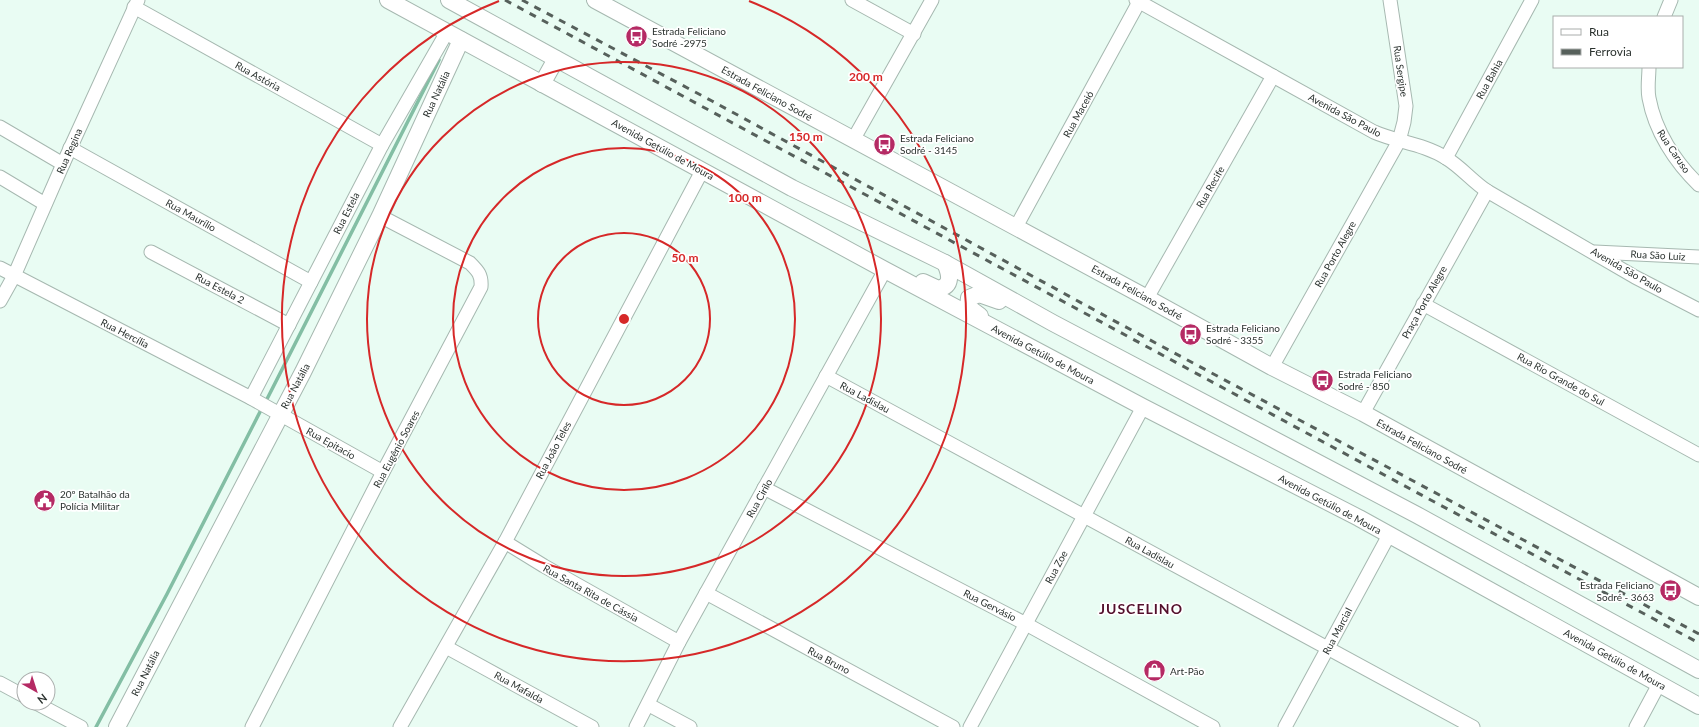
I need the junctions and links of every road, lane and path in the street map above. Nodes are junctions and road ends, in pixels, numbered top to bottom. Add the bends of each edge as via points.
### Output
1 (388, 0) edge
2 (449, 0) edge
3 (595, 0) edge
4 (852, 0) edge
5 (932, 0) edge
6 (1390, 0) edge
7 (1532, 0) edge
8 (1671, 0) edge
9 (1138, 1) edge
10 (136, 3) edge
11 (1664, 16) edge
12 (447, 32) junction
13 (914, 34) junction
14 (461, 40) junction
15 (556, 59) junction
16 (1649, 68) edge
17 (1273, 76) junction
18 (542, 84) junction
19 (0, 127) edge
20 (853, 140) junction
21 (1399, 141) junction
22 (382, 145) junction
23 (70, 148) junction
24 (1446, 158) junction
25 (62, 164) junction
26 (702, 171) junction
27 (0, 177) edge
28 (1699, 185) edge
29 (1487, 191) junction
30 (45, 204) junction
31 (380, 216) junction
32 (1016, 227) junction
33 (151, 252) dead end
34 (1594, 252) junction
35 (1699, 257) edge
36 (945, 263) junction
37 (0, 268) edge
38 (885, 270) junction
39 (14, 276) junction
40 (311, 282) junction
41 (1147, 298) junction
42 (0, 301) edge
43 (1423, 304) junction
44 (1699, 310) edge
45 (1053, 323) junction
46 (289, 325) junction
47 (1001, 332) junction
48 (1272, 367) junction
49 (826, 376) junction
50 (253, 399) junction
51 (1143, 407) junction
52 (276, 413) junction
53 (1363, 413) junction
54 (1699, 455) edge
55 (383, 472) junction
56 (764, 488) junction
57 (1084, 516) junction
58 (1389, 535) junction
59 (505, 542) junction
60 (706, 593) junction
61 (1699, 597) edge
62 (1026, 624) junction
63 (679, 642) junction
64 (446, 647) junction
65 (1327, 649) junction
66 (1699, 670) edge
67 (0, 683) edge
68 (1659, 684) junction
69 (16, 692) edge
70 (649, 704) junction
71 (1699, 706) edge
72 (51, 711) edge
73 (81, 727) edge
74 (117, 727) edge
75 (252, 727) edge
76 (400, 727) edge
77 (592, 727) edge
78 (636, 727) edge
79 (690, 727) edge
80 (953, 727) edge
81 (970, 727) edge
82 (1213, 727) edge
83 (1285, 727) edge
84 (1473, 727) edge
85 (1636, 727) edge

1 - 12 main road, Avenida Getúlio de Moura
2 - 15 main road
3 - 20 main road, Estrada Feliciano Sodré
4 - 13 street
5 - 13 street
6 - 21 street, Rua Sergipe via 1406,106
7 - 24 street, Rua Bahia
8 - 11 street
9 - 17 street, Avenida São Paulo
9 - 32 street, Rua Maceió
10 - 22 street, Rua Astória
10 - 23 street, Rua Regina
12 - 14 main road, Avenida Getúlio de Moura
12 - 22 street, Rua Estela
13 - 20 street
14 - 18 main road, Avenida Getúlio de Moura
14 - 31 main road, Rua Natália
15 - 18 main road
15 - 36 main road via 792,188
16 - 28 street, Rua Caruso via 1649,97 1658,131 1687,173
17 - 21 street, Avenida São Paulo via 1374,132
17 - 41 street, Rua Recife
18 - 26 main road, Avenida Getúlio de Moura
19 - 25 street
20 - 32 main road, Estrada Feliciano Sodré
21 - 24 street, Avenida São Paulo via 1424,147
21 - 48 street, Rua Porto Alegre
22 - 40 street, Rua Estela
23 - 25 street, Rua Regina
23 - 40 street, Rua Maurílio
24 - 29 street, Avenida São Paulo via 1475,184
25 - 30 street, Rua Regina
26 - 38 main road, Avenida Getúlio de Moura
26 - 59 street, Rua João Teles
27 - 30 street
29 - 34 street, Avenida São Paulo
29 - 43 street, Praça Porto Alegre
30 - 39 street, Rua Regina
31 - 52 main road, Rua Natália via 303,372
31 - 55 street, Rua Eugênio Soares via 470,263 479,271 482,278 481,287
32 - 41 main road, Estrada Feliciano Sodré
33 - 46 street, Rua Estela 2
34 - 35 street, Rua São Luiz
34 - 44 street, Avenida São Paulo via 1634,277
36 - 38 main road via 950,281 938,289 894,268
36 - 45 main road
37 - 39 street, Rua Hercília
38 - 47 main road, Avenida Getúlio de Moura
38 - 49 street, Rua Cirilo
39 - 42 street, Rua Regina
39 - 50 street, Rua Hercília
40 - 46 street, Rua Estela
41 - 48 main road, Estrada Feliciano Sodré
43 - 53 street, Praça Porto Alegre
43 - 54 street, Rua Rio Grande do Sul
45 - 47 main road via 986,296 979,294 968,298 971,310
45 - 66 main road via 1417,515
46 - 50 street, Rua Estela
47 - 51 main road, Avenida Getúlio de Moura
48 - 53 main road, Estrada Feliciano Sodré
49 - 56 street, Rua Cirilo
49 - 57 street, Rua Ladislau
50 - 52 street, Rua Hercília
51 - 57 street, Rua Zoe
51 - 58 main road, Avenida Getúlio de Moura
52 - 55 street, Rua Epitacio
52 - 74 main road, Rua Natália
53 - 61 main road, Estrada Feliciano Sodré
55 - 75 street, Rua Eugênio Soares
56 - 60 street, Rua Cirilo
56 - 62 street, Rua Gervásio
57 - 62 street, Rua Zoe
57 - 65 street, Rua Ladislau
58 - 65 street, Rua Marcial
58 - 68 main road, Avenida Getúlio de Moura
59 - 63 street, Rua Santa Rita de Cássia
59 - 64 street, Rua João Teles
60 - 63 street, Rua Cirilo
60 - 80 street, Rua Bruno
62 - 81 street, Rua Zoe
62 - 82 street, Rua Gervásio
63 - 70 street, Rua Cirilo
64 - 76 street, Rua João Teles
64 - 77 street, Rua Mafalda
65 - 83 street, Rua Marcial
65 - 84 street, Rua Ladislau
67 - 69 street
68 - 71 main road, Avenida Getúlio de Moura
68 - 85 street
70 - 78 street, Rua Cirilo
70 - 79 street
72 - 73 street

